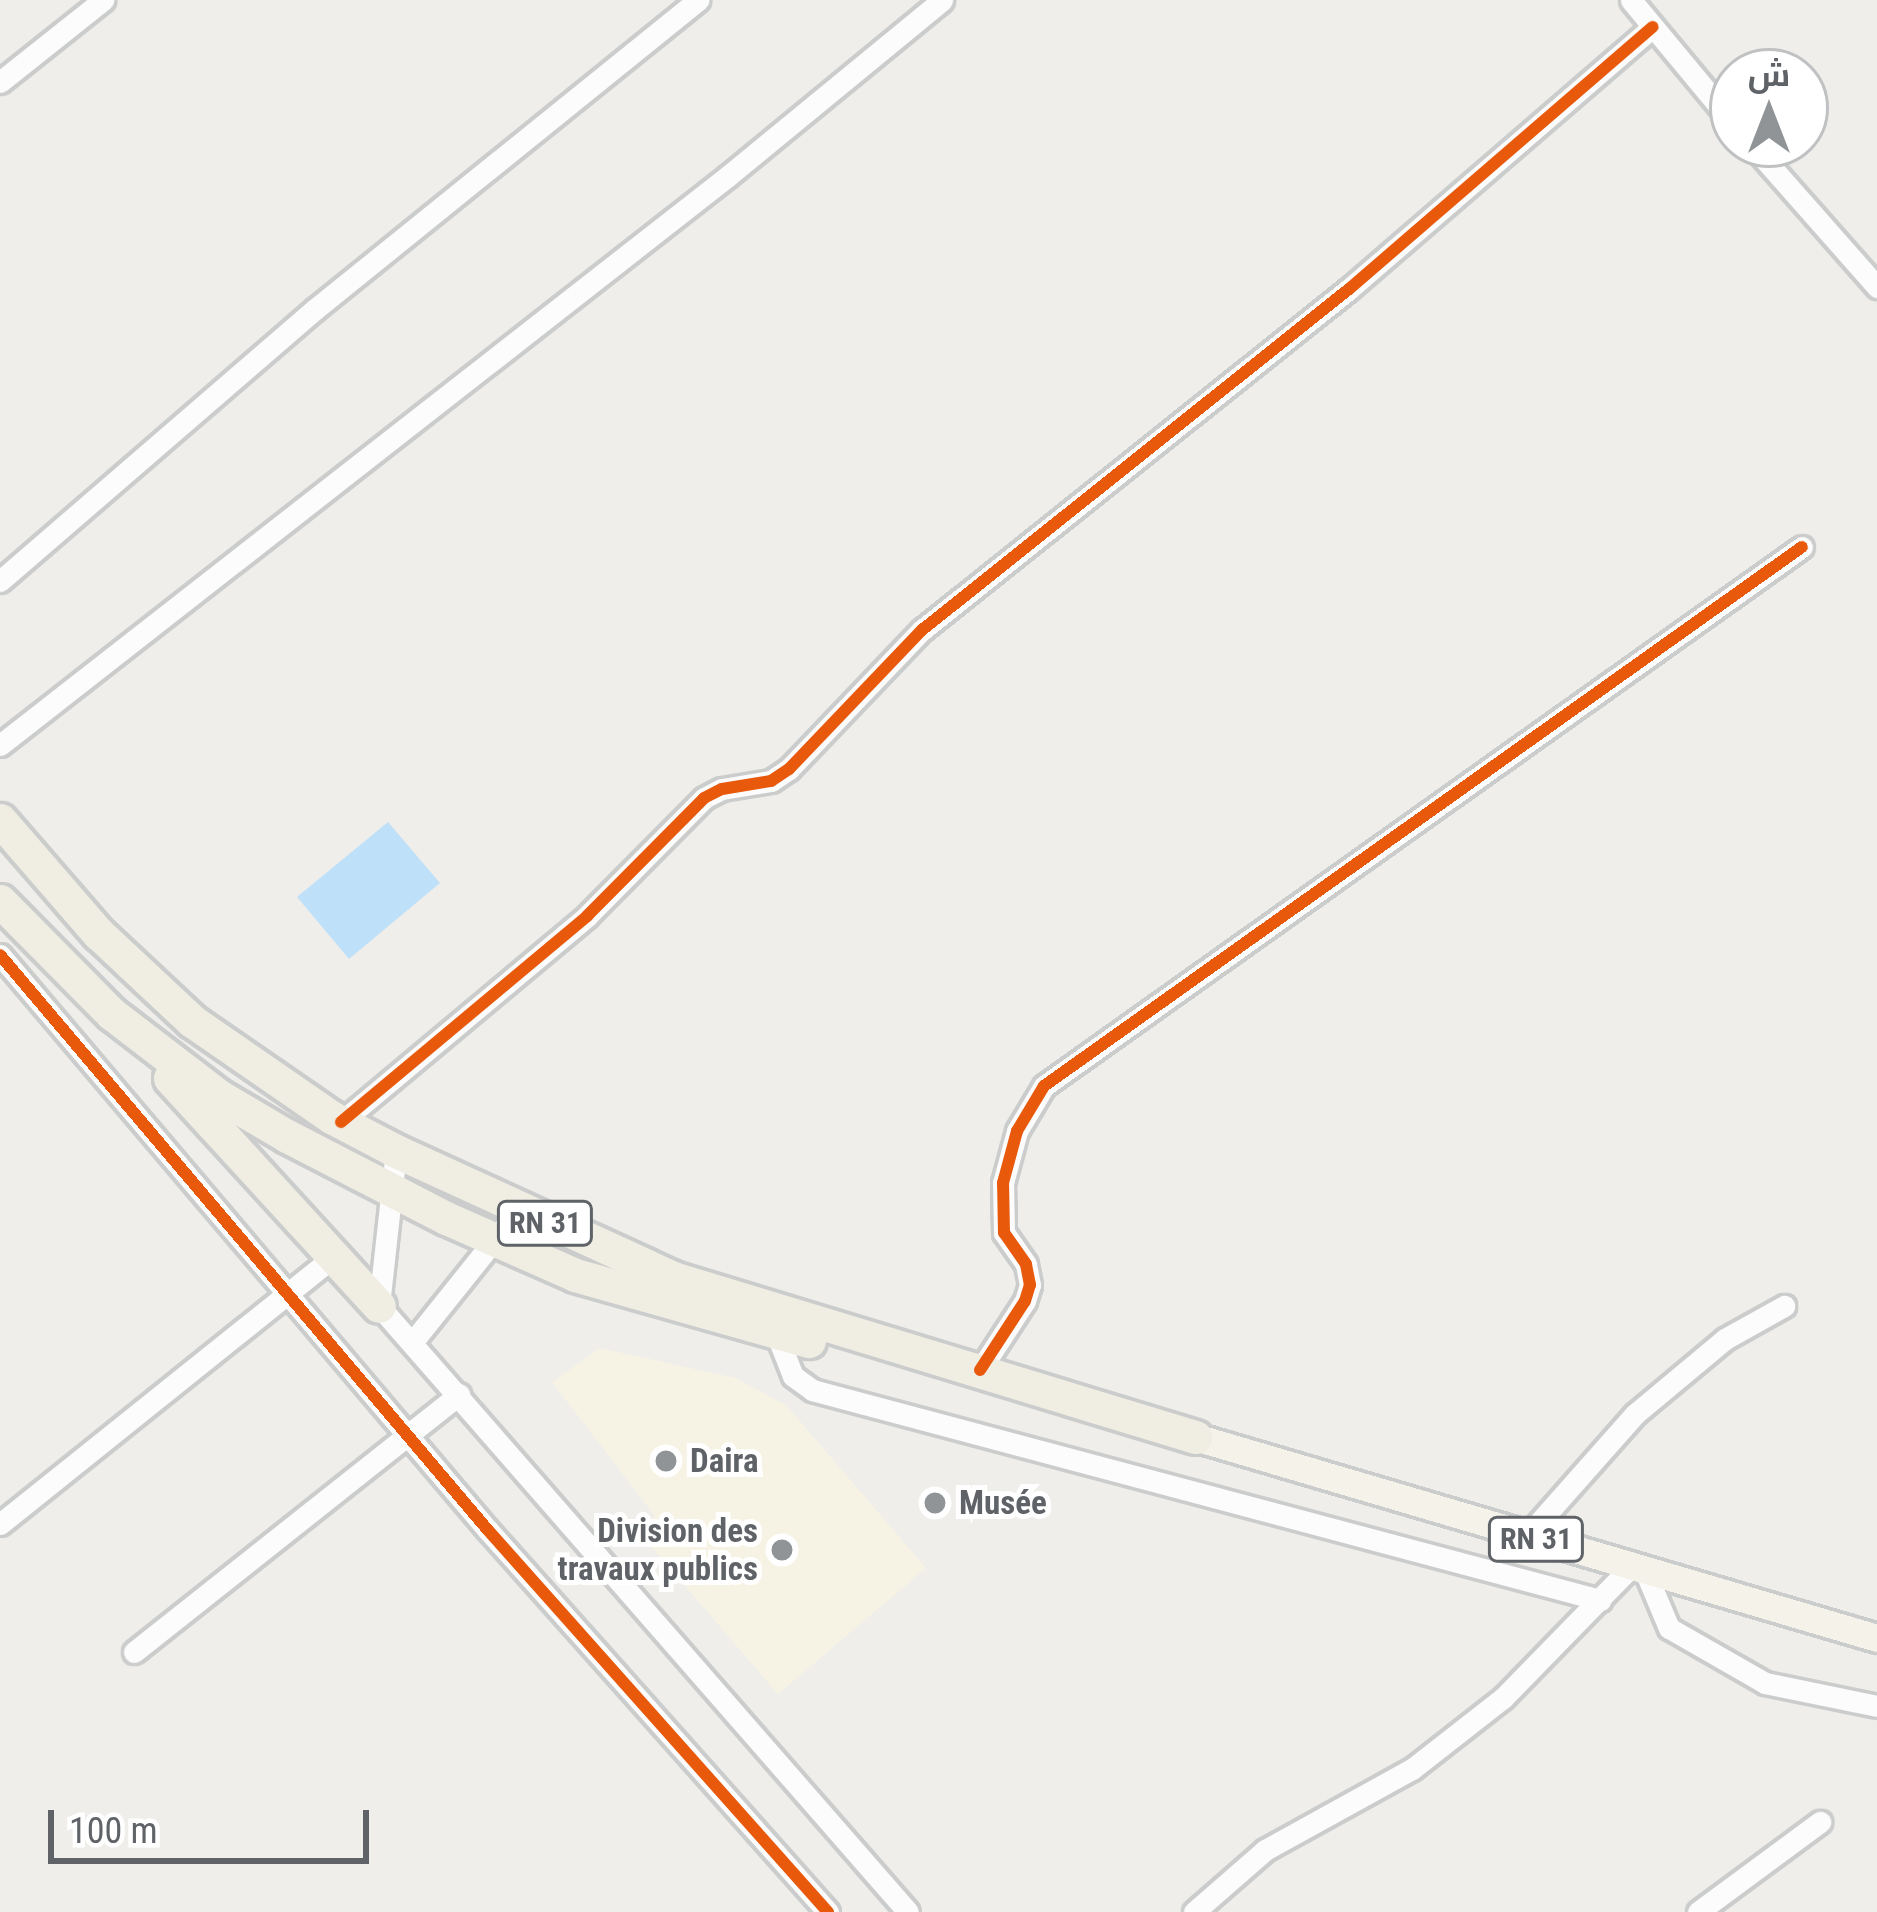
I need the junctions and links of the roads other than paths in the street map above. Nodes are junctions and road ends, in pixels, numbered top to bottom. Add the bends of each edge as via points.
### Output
1 (104, 0) edge
2 (698, 0) edge
3 (942, 0) edge
4 (1631, 0) edge
5 (1653, 27) junction
6 (0, 82) edge
7 (1709, 94) edge
8 (1771, 168) edge
9 (1877, 287) edge
10 (1802, 547) dead end
11 (0, 581) edge
12 (0, 745) edge
13 (0, 820) edge
14 (0, 901) edge
15 (0, 955) edge
16 (112, 1014) junction
17 (341, 1122) junction
18 (396, 1151) junction
19 (392, 1192) junction
20 (518, 1210) junction
21 (495, 1240) junction
22 (334, 1256) junction
23 (290, 1290) junction
24 (380, 1306) junction
25 (1784, 1306) dead end
26 (776, 1333) junction
27 (414, 1340) junction
28 (980, 1370) junction
29 (459, 1394) junction
30 (409, 1432) junction
31 (1195, 1437) junction
32 (0, 1524) edge
33 (1527, 1536) junction
34 (1638, 1569) junction
35 (1600, 1600) junction
36 (1877, 1638) edge
37 (134, 1652) dead end
38 (1877, 1706) edge
39 (1820, 1822) dead end
40 (828, 1912) edge
41 (908, 1912) edge
42 (1194, 1912) edge
43 (1698, 1912) edge

1 - 6 street
2 - 11 street via 314,310
3 - 12 street
4 - 5 street
5 - 7 street
5 - 17 street via 1349,289 922,630 789,769 704,798 586,916
8 - 9 street
10 - 28 street via 1044,1086 1017,1131 1003,1183 1004,1233 1030,1285
13 - 17 highway, RN 31 via 98,933 192,1022
14 - 16 highway, RN 31
15 - 23 street
16 - 19 highway, RN 31 via 219,1096
16 - 22 highway
17 - 18 highway, RN 31
18 - 19 street
18 - 20 highway, RN 31
19 - 21 highway, RN 31
19 - 24 street
20 - 21 street
20 - 28 highway, RN 31 via 673,1278
21 - 26 highway, RN 31 via 654,1301
21 - 27 street
22 - 23 street
22 - 24 highway
23 - 30 street
23 - 32 street
24 - 27 street
25 - 33 street via 1726,1339 1635,1414
26 - 31 highway, RN 31
26 - 35 street via 794,1376 826,1395
27 - 29 street
28 - 31 highway, RN 31
29 - 30 street
29 - 41 street
30 - 37 street
30 - 40 street
31 - 33 main road, RN 31
33 - 34 main road, RN 31
34 - 35 street
34 - 36 main road, RN 31
34 - 38 street via 1669,1628 1765,1683
35 - 42 street via 1503,1697 1412,1768 1265,1850
39 - 43 street

